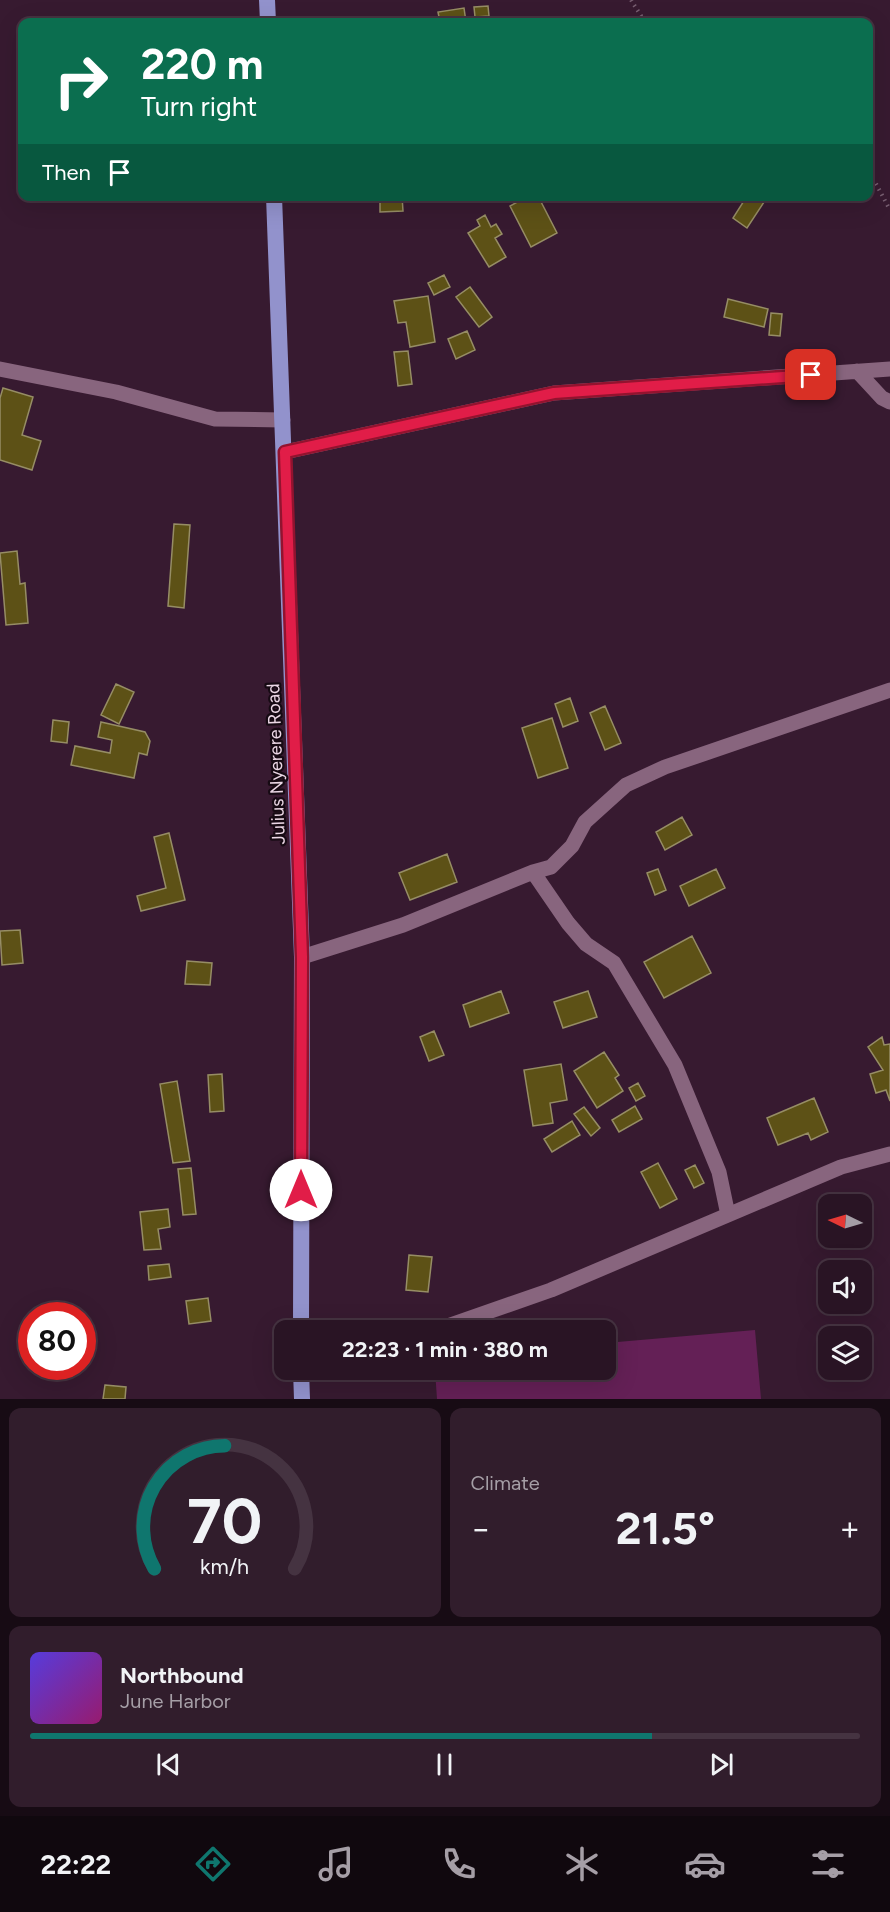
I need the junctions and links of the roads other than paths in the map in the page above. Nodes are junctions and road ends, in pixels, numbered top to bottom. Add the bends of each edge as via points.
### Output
1 (267, 0) edge
2 (268, 18) edge
3 (274, 201) edge
4 (0, 369) edge
5 (890, 369) edge
6 (857, 371) junction
7 (890, 402) edge
8 (283, 420) junction
9 (285, 452) junction
10 (890, 690) edge
11 (533, 872) junction
12 (302, 957) junction
13 (890, 1154) edge
14 (728, 1215) junction
15 (301, 1320) edge
16 (465, 1320) edge
17 (301, 1380) edge
18 (302, 1399) edge

1 - 2 highway
3 - 8 highway, Julius Nyerere Road
4 - 8 street via 116,392 215,419
5 - 6 street
6 - 7 street
6 - 9 street via 554,393
8 - 9 highway, Julius Nyerere Road
9 - 12 highway, Julius Nyerere Road
10 - 11 street via 665,767 626,785 585,822 572,846 552,867
11 - 12 street via 403,925
11 - 14 street via 580,937 614,963 675,1065 719,1172
12 - 15 highway, Julius Nyerere Road
13 - 14 street via 841,1167
14 - 16 street via 551,1290
17 - 18 highway

